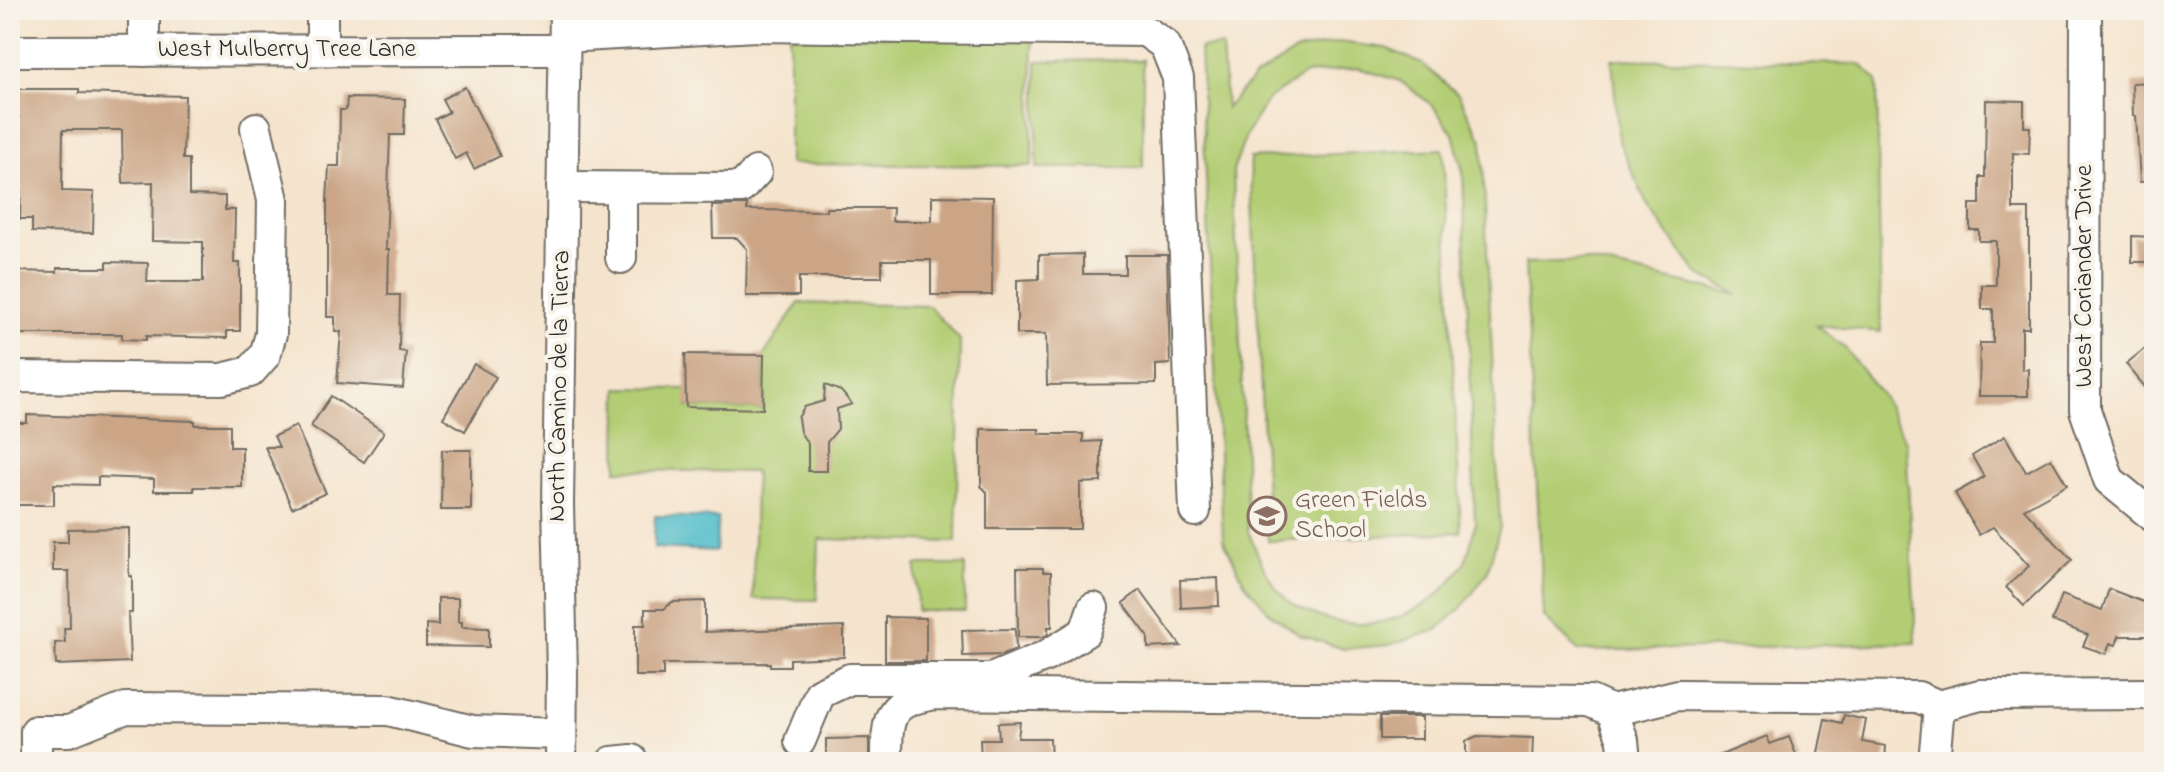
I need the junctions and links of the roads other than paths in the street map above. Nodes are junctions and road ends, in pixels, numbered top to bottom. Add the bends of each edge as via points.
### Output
1 (144, 10) edge
2 (322, 10) edge
3 (2086, 10) edge
4 (565, 32) edge
5 (322, 48) junction
6 (10, 51) edge
7 (144, 51) junction
8 (256, 128) dead end
9 (756, 172) dead end
10 (562, 187) junction
11 (621, 188) junction
12 (621, 258) dead end
13 (10, 377) edge
14 (1195, 511) dead end
15 (2154, 517) edge
16 (1093, 608) dead end
17 (2154, 694) edge
18 (1939, 706) junction
19 (1612, 711) junction
20 (800, 741) dead end
21 (561, 748) edge
22 (36, 762) edge
23 (887, 762) edge
24 (1625, 762) edge
25 (1934, 762) edge

1 - 7 street
2 - 5 street
3 - 15 street, West Coriander Drive via 2085,410 2109,480
4 - 5 street, West Mulberry Tree Lane
4 - 10 street, North Camino de la Tierra
4 - 14 street, West Mulberry Tree Lane via 756,26 1145,31 1165,45 1178,78
5 - 7 street, West Mulberry Tree Lane
6 - 7 street, West Mulberry Tree Lane
8 - 13 street via 273,200 266,372 222,379
9 - 11 street via 741,188
10 - 11 street
10 - 21 street, North Camino de la Tierra
11 - 12 street
16 - 20 street via 1085,632 1046,656 991,679 850,679 820,693
17 - 18 street via 1980,695
18 - 19 street via 1918,697 1678,695
18 - 25 street
19 - 23 street via 1590,701 937,694 912,697 895,710 887,729
19 - 24 street
21 - 22 street via 388,710 126,708 69,731 36,731

